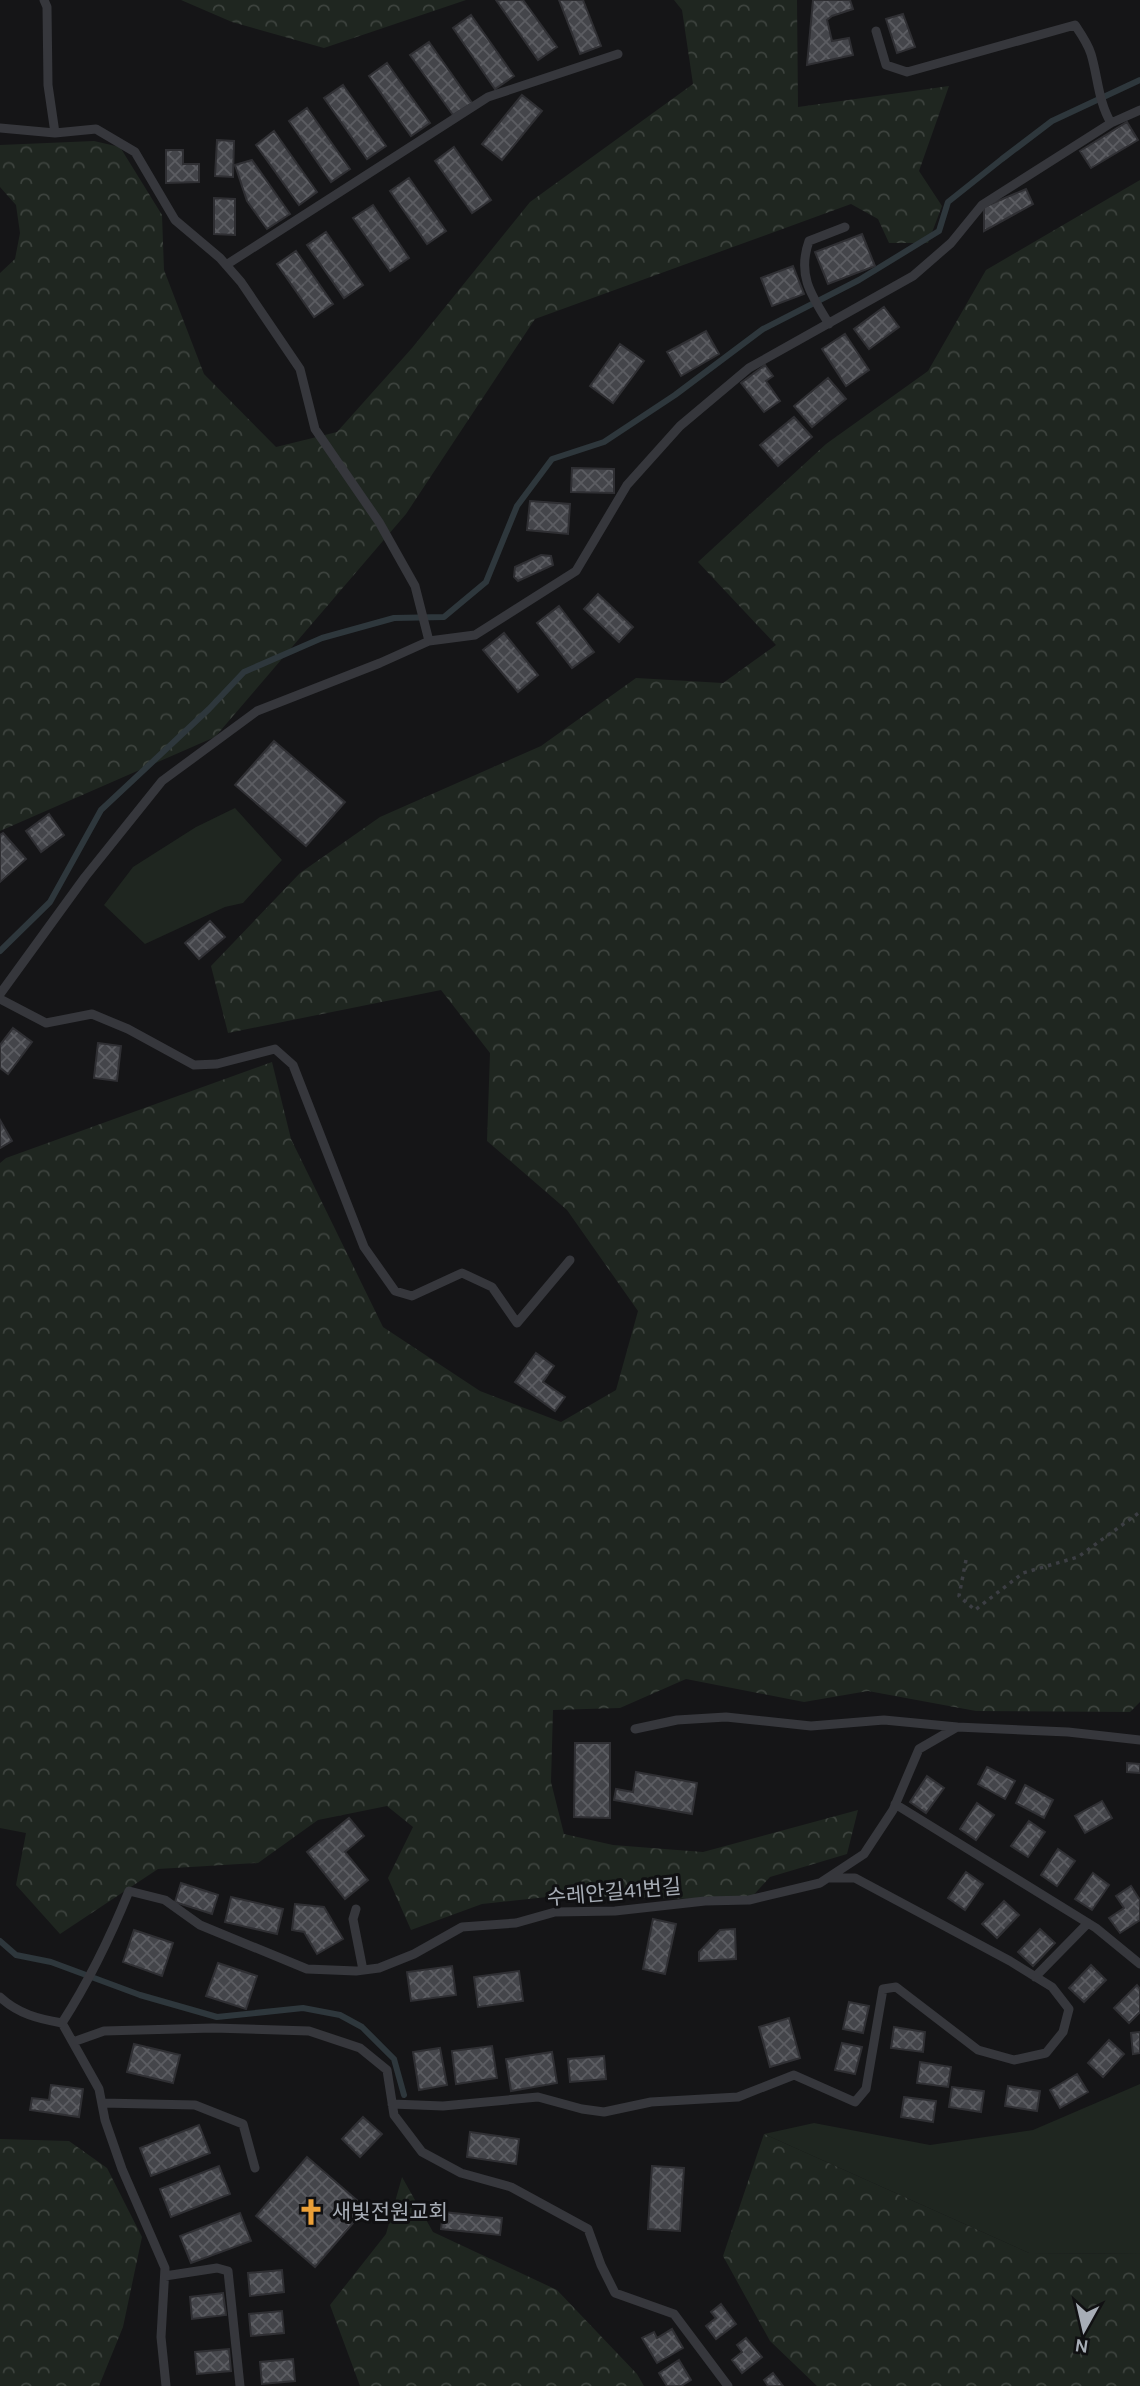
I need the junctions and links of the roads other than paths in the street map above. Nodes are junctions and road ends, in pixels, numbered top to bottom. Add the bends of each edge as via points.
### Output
1 (44, 0) edge
2 (876, 31) dead end
3 (618, 54) dead end
4 (1140, 110) edge
5 (1111, 123) junction
6 (0, 128) edge
7 (55, 133) junction
8 (845, 227) dead end
9 (226, 265) junction
10 (829, 324) junction
11 (429, 641) junction
12 (0, 994) edge
13 (0, 999) edge
14 (570, 1260) dead end
15 (957, 1727) junction
16 (635, 1729) dead end
17 (1140, 1740) edge
18 (895, 1804) junction
19 (828, 1878) junction
20 (356, 1909) dead end
21 (1088, 1923) junction
22 (1140, 1964) edge
23 (363, 1970) junction
24 (1035, 1977) junction
25 (0, 1997) edge
26 (62, 2023) junction
27 (72, 2042) junction
28 (102, 2103) junction
29 (392, 2104) junction
30 (255, 2168) dead end
31 (165, 2276) junction
32 (166, 2386) edge
33 (240, 2386) edge
34 (728, 2386) edge

1 - 7 lane
2 - 5 lane via 886,65 906,72 1075,24 1091,52
3 - 9 lane via 488,97
4 - 5 lane
5 - 10 lane via 982,205 951,243 912,276
6 - 7 lane
7 - 9 lane via 96,130 135,152 175,220
8 - 10 lane via 809,241 802,260 810,291
9 - 11 lane via 300,369 316,429 379,522 415,586
10 - 11 lane via 749,368 680,426 627,485 576,571 475,635
11 - 12 lane via 257,711 162,781
13 - 14 lane via 46,1023 92,1014 194,1065 218,1064 275,1049 293,1065 364,1247 395,1291 412,1296 462,1273 492,1287 517,1323
15 - 16 lane via 884,1720 811,1726 726,1717
15 - 17 lane
15 - 18 lane, 수레안길41번길 via 919,1749
18 - 19 lane, 수레안길41번길 via 864,1854
18 - 21 lane
19 - 23 lane, 수레안길41번길 via 820,1884 750,1900 555,1912 516,1923 462,1927 414,1954
19 - 24 lane via 855,1878
20 - 23 lane via 353,1919
21 - 22 lane
21 - 24 lane
23 - 26 lane, 수레안길41번길 via 307,1969 200,1925 165,1900 129,1891 87,1984
24 - 29 lane via 1052,1987 1069,2009 1063,2032 1046,2053 1014,2060 978,2050 896,1987 883,1989 866,2090 855,2102 794,2075 738,2097 651,2102 604,2112 538,2097 443,2106
25 - 26 lane via 36,2019
26 - 27 lane
27 - 28 lane
27 - 29 lane via 104,2031 309,2031 360,2048 387,2070
28 - 30 lane via 195,2105 243,2124
28 - 31 lane via 122,2169
29 - 34 lane via 394,2115 422,2151 461,2174 511,2187 588,2229 615,2293 674,2314
31 - 32 lane via 161,2337
31 - 33 lane via 217,2268 228,2272

